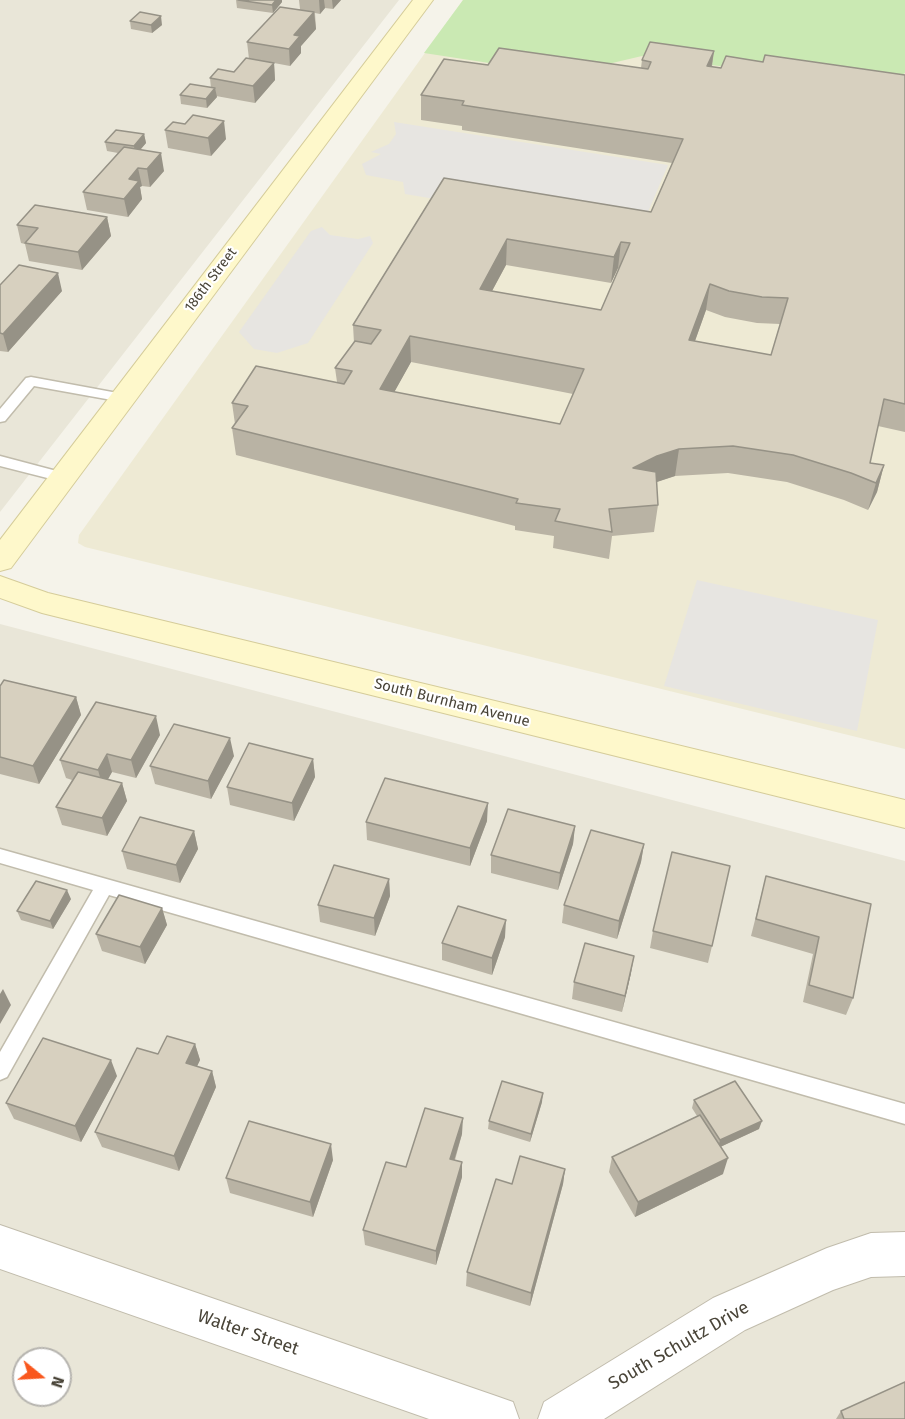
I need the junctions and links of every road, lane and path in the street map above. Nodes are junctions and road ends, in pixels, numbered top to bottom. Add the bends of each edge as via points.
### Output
1 (423, 0) edge
2 (123, 398) junction
3 (0, 417) edge
4 (0, 461) edge
5 (63, 477) junction
6 (0, 561) edge
7 (0, 587) edge
8 (905, 814) edge
9 (0, 856) edge
10 (105, 886) junction
11 (0, 1071) edge
12 (905, 1114) edge
13 (0, 1247) edge
14 (905, 1254) edge
15 (496, 1419) edge
16 (561, 1419) edge

1 - 2 street, 186th Street
2 - 3 lane via 31,381
2 - 5 street, 186th Street
4 - 5 lane
5 - 6 street, 186th Street
7 - 8 street, South Burnham Avenue via 42,602
9 - 10 lane
10 - 11 lane
10 - 12 lane
13 - 15 street, Walter Street
14 - 16 street, South Schultz Drive via 871,1255 827,1270 729,1314

